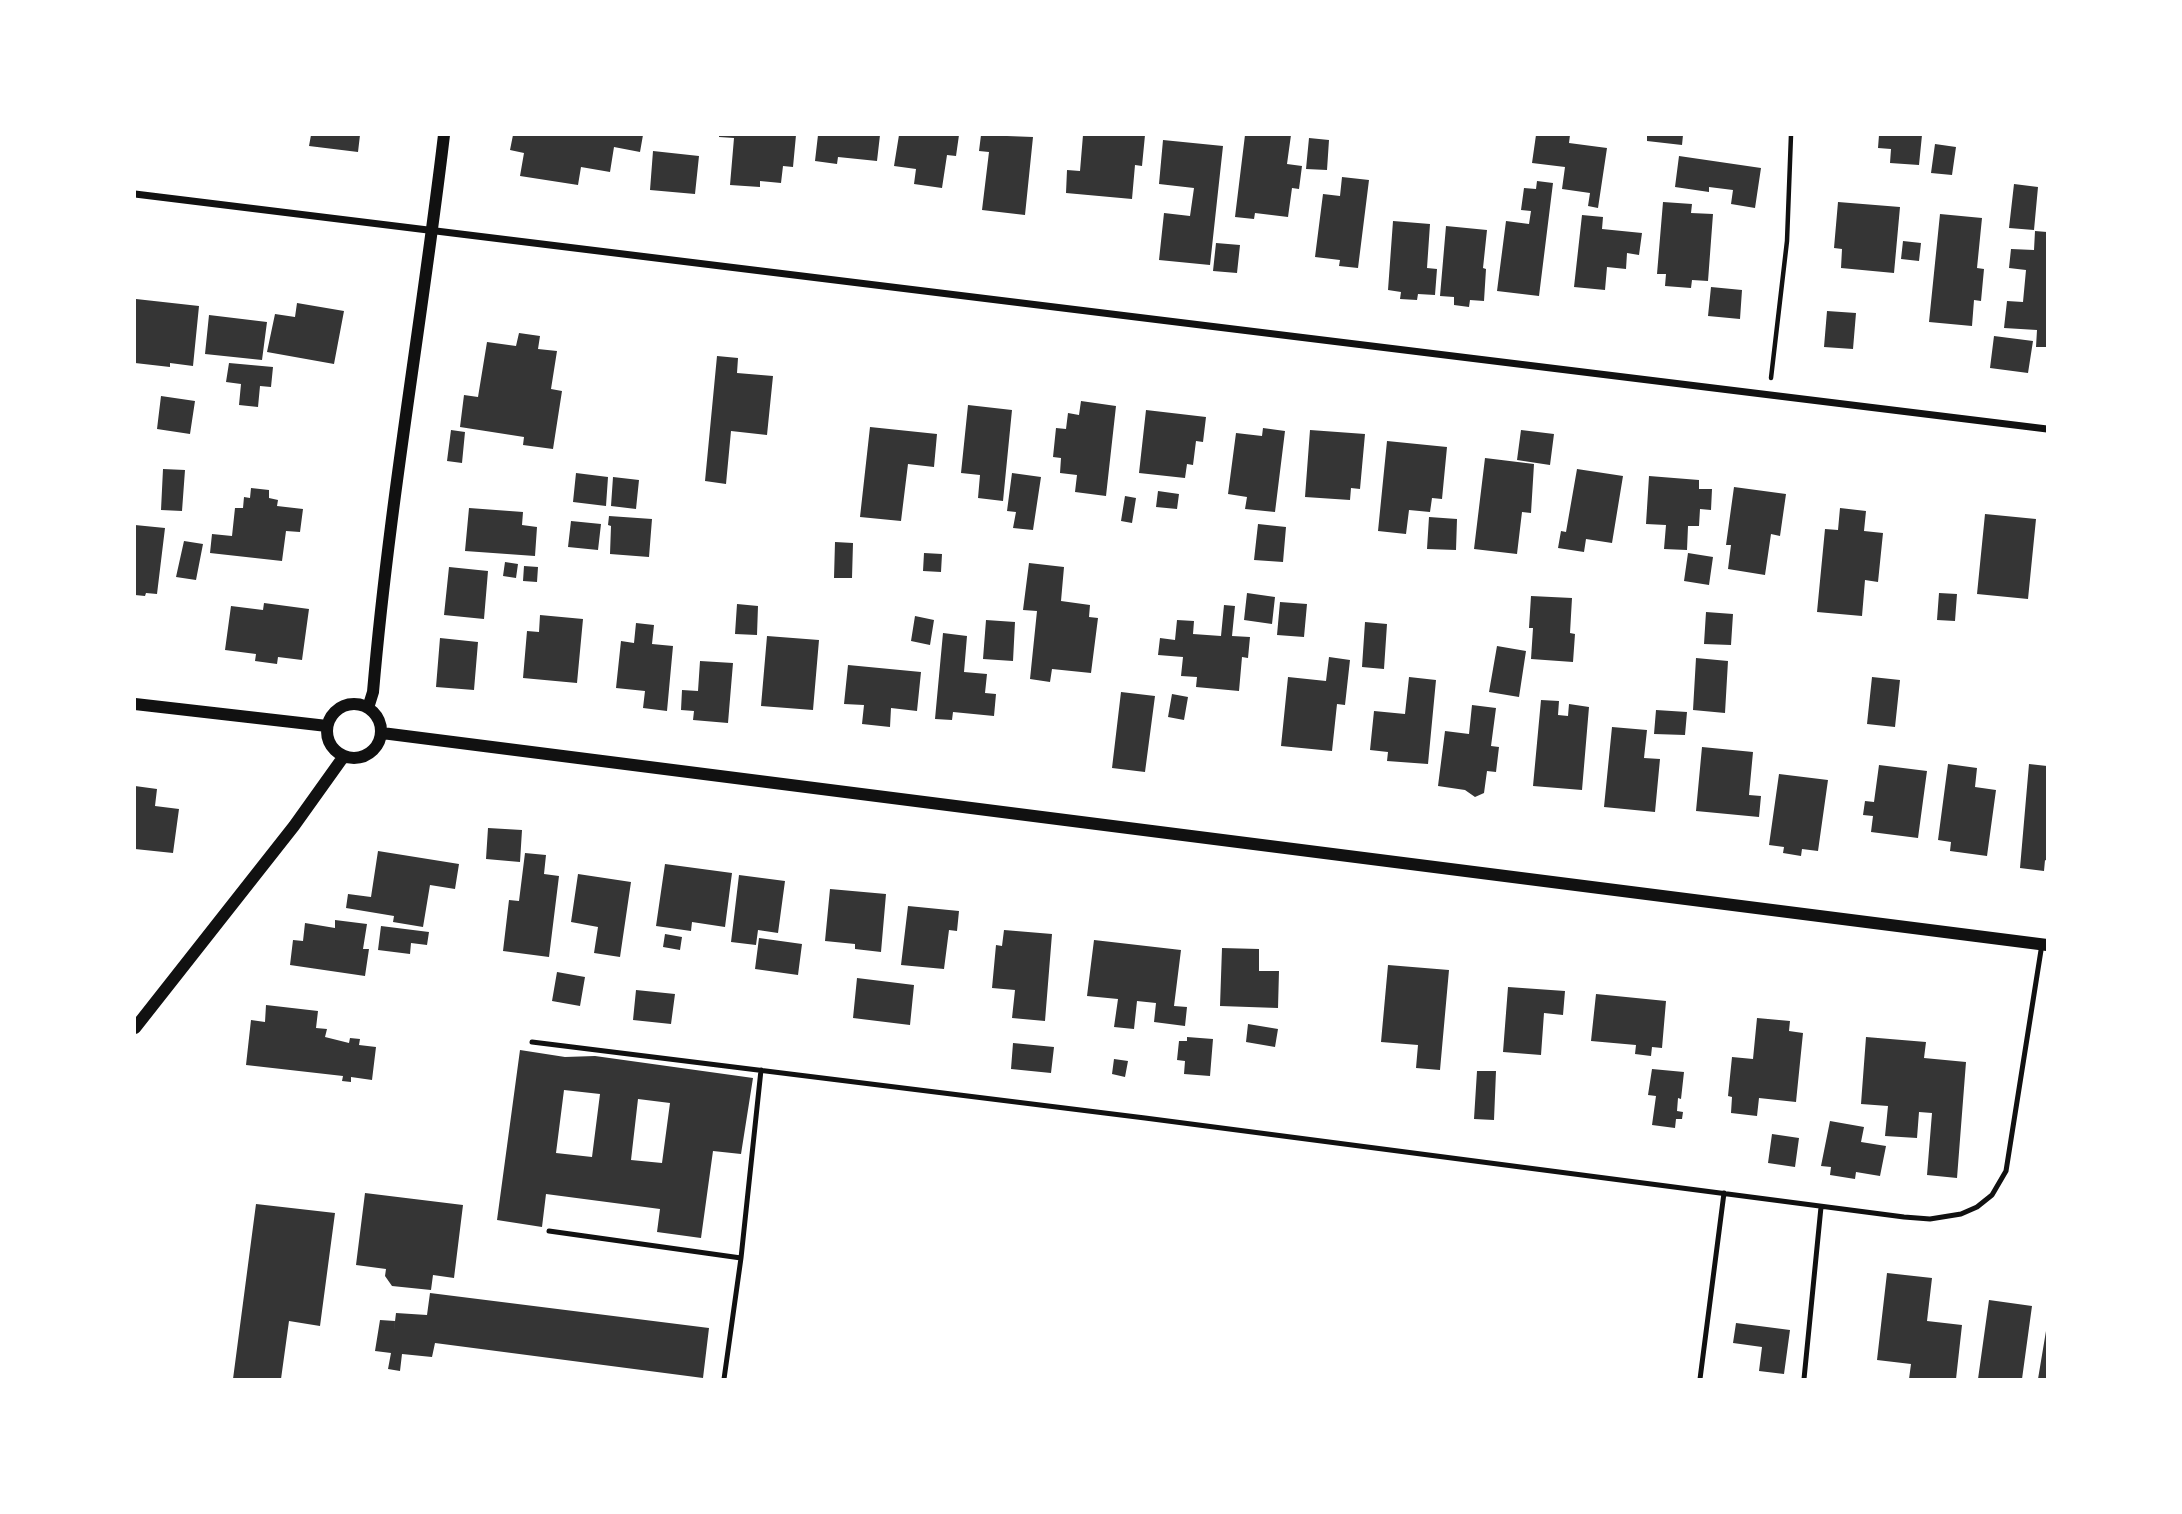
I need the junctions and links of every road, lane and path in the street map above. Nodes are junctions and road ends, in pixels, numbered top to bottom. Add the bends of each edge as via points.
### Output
1 (444, 135) edge
2 (1791, 135) edge
3 (135, 194) edge
4 (433, 231) junction
5 (1769, 395) junction
6 (2047, 429) edge
7 (135, 704) edge
8 (368, 708) junction
9 (327, 726) junction
10 (382, 733) junction
11 (344, 757) junction
12 (2045, 944) edge
13 (135, 1028) edge
14 (532, 1042) dead end
15 (761, 1070) junction
16 (1724, 1193) junction
17 (1821, 1207) junction
18 (549, 1231) dead end
19 (741, 1258) junction
20 (724, 1379) edge
21 (1700, 1379) edge
22 (1804, 1379) edge

1 - 4 street
2 - 5 path via 1787,241
3 - 4 street
4 - 5 street
4 - 8 street
5 - 6 street
7 - 9 street
8 - 9 street via 343,706
8 - 10 street via 379,719
9 - 11 street via 328,741
10 - 11 street via 368,755
10 - 12 street
11 - 13 street
12 - 17 lane via 2008,1161 1992,1195 1961,1214 1938,1218
14 - 15 lane
15 - 16 lane
15 - 19 lane
16 - 17 lane
16 - 21 lane
17 - 22 lane
18 - 19 lane
19 - 20 lane

